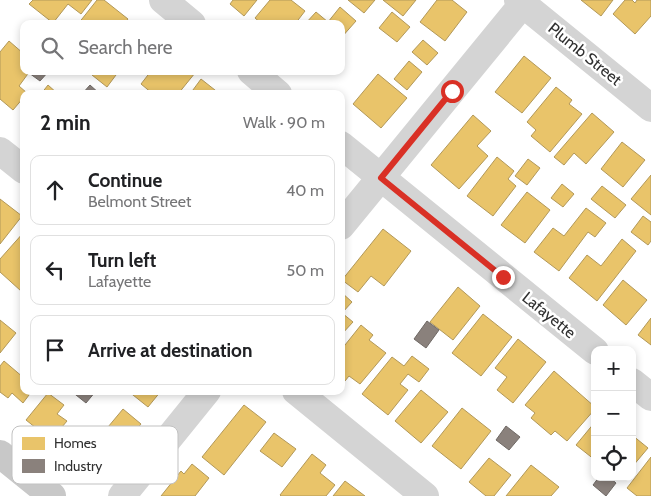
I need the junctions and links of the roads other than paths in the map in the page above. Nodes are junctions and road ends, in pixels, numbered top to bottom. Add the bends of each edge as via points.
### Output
1 (163, 0) edge
2 (522, 1) edge
3 (187, 20) edge
4 (256, 75) edge
5 (273, 90) edge
6 (651, 108) edge
7 (345, 148) edge
8 (0, 151) edge
9 (20, 167) edge
10 (381, 178) junction
11 (345, 221) edge
12 (591, 349) edge
13 (636, 385) edge
14 (204, 395) edge
15 (301, 395) edge
16 (651, 397) edge
17 (178, 427) edge
18 (0, 454) edge
19 (12, 464) edge
20 (37, 484) edge
21 (132, 484) edge
22 (52, 496) edge
23 (122, 496) edge
24 (425, 496) edge

1 - 3 street
2 - 6 street, Plumb Street
2 - 10 street
4 - 5 street
7 - 10 street, Lafayette
8 - 9 street
10 - 11 street
10 - 12 street, Lafayette
13 - 16 street
14 - 17 street
15 - 24 street
18 - 19 main road
20 - 22 main road
21 - 23 street

